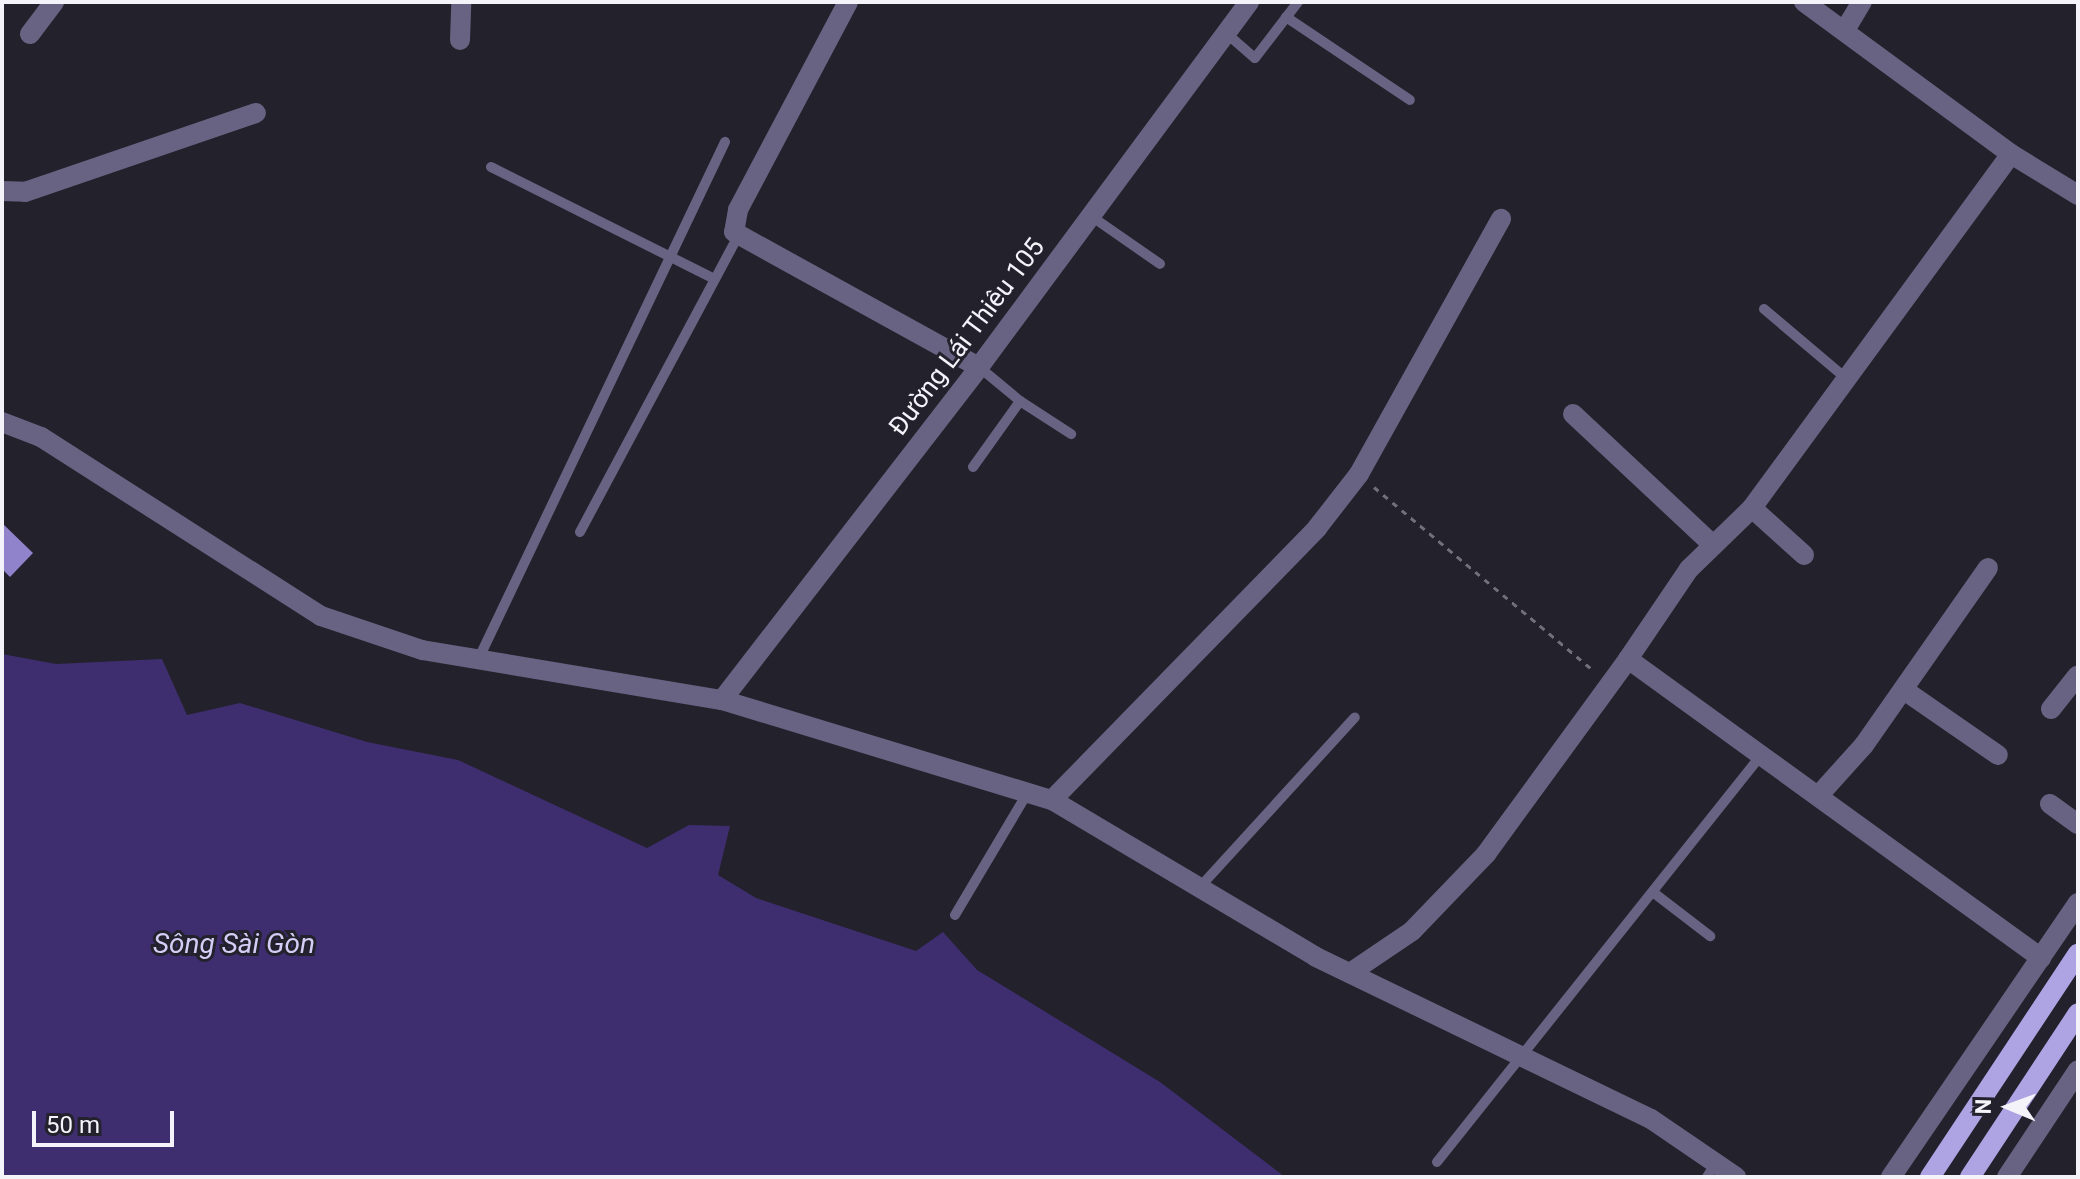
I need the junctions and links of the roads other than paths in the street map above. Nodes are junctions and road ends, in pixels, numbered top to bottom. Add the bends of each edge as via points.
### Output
1 (54, 2) edge
2 (461, 2) edge
3 (848, 2) edge
4 (1249, 2) edge
5 (1298, 2) edge
6 (1804, 2) edge
7 (1862, 2) edge
8 (1286, 17) junction
9 (1845, 30) junction
10 (1226, 33) junction
11 (30, 34) dead end
12 (460, 40) dead end
13 (1410, 100) dead end
14 (256, 113) dead end
15 (725, 142) dead end
16 (2011, 154) junction
17 (491, 167) dead end
18 (2, 191) edge
19 (2078, 195) edge
20 (1501, 219) dead end
21 (1098, 221) junction
22 (737, 238) junction
23 (676, 258) junction
24 (1160, 264) dead end
25 (715, 279) junction
26 (1764, 309) dead end
27 (979, 367) junction
28 (1848, 380) junction
29 (1020, 401) junction
30 (1573, 414) dead end
31 (2, 422) edge
32 (1071, 434) dead end
33 (973, 467) dead end
34 (1752, 508) junction
35 (580, 532) dead end
36 (1713, 545) junction
37 (1804, 555) dead end
38 (1988, 568) dead end
39 (1628, 659) junction
40 (478, 660) junction
41 (2078, 675) edge
42 (1904, 690) junction
43 (722, 700) junction
44 (2051, 709) dead end
45 (1355, 717) dead end
46 (1762, 754) junction
47 (1998, 755) dead end
48 (1028, 792) junction
49 (1819, 795) junction
50 (1052, 800) junction
51 (2050, 804) dead end
52 (2078, 824) edge
53 (1199, 888) junction
54 (1654, 893) junction
55 (2078, 903) edge
56 (955, 915) dead end
57 (1710, 936) dead end
58 (2078, 953) edge
59 (2041, 958) junction
60 (1350, 973) junction
61 (2078, 1013) edge
62 (1525, 1057) junction
63 (2078, 1070) edge
64 (2072, 1094) edge
65 (1437, 1162) dead end
66 (1711, 1170) edge
67 (1736, 1177) edge
68 (1891, 1177) edge
69 (1930, 1177) edge
70 (1970, 1177) edge
71 (2007, 1177) edge

1 - 11 street
2 - 12 street
3 - 22 street via 738,210
4 - 10 street, Đường Lái Thiêu 105
5 - 8 lane
6 - 9 street
7 - 9 street
8 - 10 lane via 1255,58
8 - 13 lane
9 - 16 street
10 - 21 street, Đường Lái Thiêu 105
14 - 18 street via 25,192
15 - 23 lane
16 - 19 street
16 - 28 street
17 - 23 lane
20 - 50 street via 1359,474 1317,528
21 - 24 lane
21 - 27 street, Đường Lái Thiêu 105
22 - 25 lane
22 - 27 street via 860,298
23 - 25 lane
23 - 40 lane
25 - 35 lane
26 - 28 lane
27 - 29 lane
27 - 43 street, Đường Lái Thiêu 105
28 - 34 street
29 - 32 lane
29 - 33 lane
30 - 36 street
31 - 40 street via 41,437 321,616 422,650
34 - 36 street
34 - 37 street
36 - 39 street via 1689,569
38 - 42 street
39 - 46 street
39 - 60 street via 1486,854 1412,931
40 - 43 street
41 - 44 street
42 - 47 street
42 - 49 street
43 - 48 street
45 - 53 lane
46 - 49 street
46 - 54 lane
48 - 50 street
48 - 56 lane
49 - 59 street
50 - 53 street
51 - 52 street
53 - 60 street
54 - 57 lane
54 - 62 lane
55 - 59 street
58 - 69 main road
59 - 68 street
60 - 62 street
61 - 70 main road
62 - 65 lane
62 - 66 street via 1651,1119
63 - 64 street
64 - 71 street
66 - 67 street

